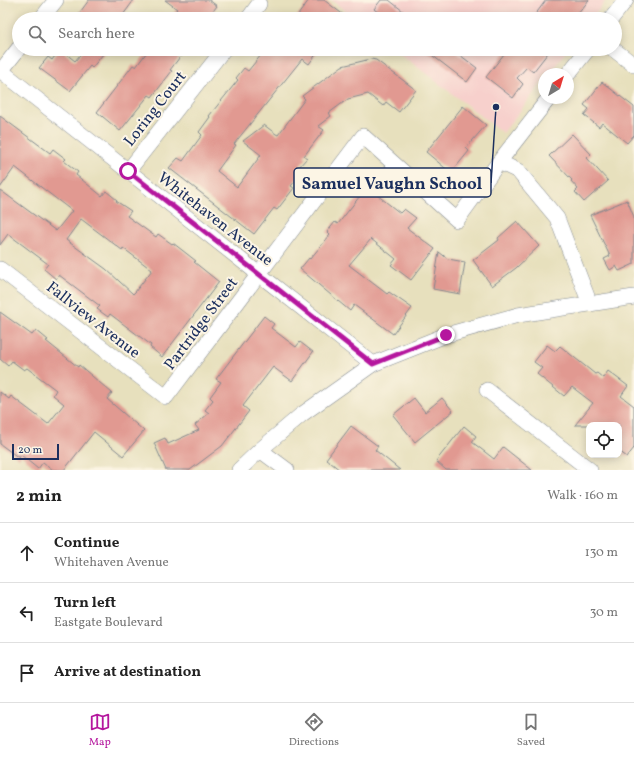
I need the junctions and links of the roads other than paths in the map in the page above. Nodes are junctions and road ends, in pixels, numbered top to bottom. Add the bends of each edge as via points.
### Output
1 (56, 0) edge
2 (626, 0) edge
3 (259, 4) dead end
4 (47, 12) edge
5 (253, 12) edge
6 (617, 12) edge
7 (12, 56) edge
8 (218, 56) edge
9 (582, 56) edge
10 (622, 56) edge
11 (634, 65) edge
12 (573, 68) edge
13 (1, 70) edge
14 (544, 104) edge
15 (499, 162) junction
16 (128, 171) junction
17 (0, 269) edge
18 (259, 274) junction
19 (634, 297) edge
20 (590, 304) junction
21 (373, 364) junction
22 (487, 390) dead end
23 (166, 397) joint
24 (260, 450) junction
25 (239, 470) edge
26 (287, 470) edge
27 (590, 470) edge

1 - 4 street
2 - 6 street
3 - 5 street
7 - 13 street
8 - 16 street, Loring Court
9 - 12 street
10 - 11 street
13 - 16 street, Whitehaven Avenue
14 - 15 street
15 - 18 street, Partridge Street via 458,220 364,136
15 - 20 street via 518,171 557,218
16 - 18 street, Whitehaven Avenue
17 - 23 street, Fallview Avenue
18 - 21 street, Whitehaven Avenue
18 - 23 street, Partridge Street
19 - 20 street
20 - 21 street via 518,315 446,335
21 - 24 street via 301,416
22 - 27 street
24 - 25 street
24 - 26 street

